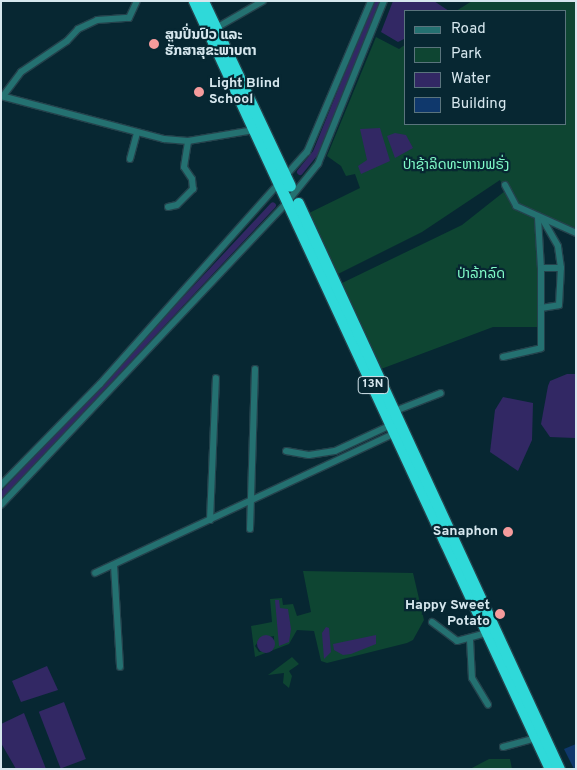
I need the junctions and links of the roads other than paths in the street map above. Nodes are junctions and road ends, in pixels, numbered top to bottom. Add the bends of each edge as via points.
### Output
1 (137, 1) edge
2 (194, 1) edge
3 (203, 1) edge
4 (263, 1) edge
5 (371, 1) edge
6 (384, 1) edge
7 (216, 28) junction
8 (2, 96) edge
9 (254, 130) junction
10 (138, 133) junction
11 (188, 141) junction
12 (130, 159) dead end
13 (283, 181) junction
14 (505, 185) dead end
15 (291, 198) junction
16 (168, 207) dead end
17 (540, 219) junction
18 (576, 233) edge
19 (541, 268) junction
20 (561, 268) junction
21 (541, 308) junction
22 (503, 357) dead end
23 (255, 368) dead end
24 (216, 378) dead end
25 (441, 393) dead end
26 (395, 411) junction
27 (393, 429) junction
28 (286, 450) dead end
29 (1, 485) edge
30 (252, 502) junction
31 (1, 505) edge
32 (210, 520) junction
33 (250, 529) dead end
34 (114, 565) junction
35 (95, 574) dead end
36 (432, 622) dead end
37 (487, 633) junction
38 (470, 640) junction
39 (120, 667) dead end
40 (488, 705) dead end
41 (536, 738) junction
42 (503, 747) dead end
43 (550, 769) edge
44 (559, 769) edge

1 - 8 street via 129,18 97,20 78,29 67,41 21,72
2 - 9 highway, 13N
3 - 7 highway, 13N
4 - 7 street
5 - 13 street via 307,152
6 - 15 street via 318,164
7 - 13 highway, 13N
8 - 10 street
9 - 11 street
9 - 13 highway, 13N
10 - 11 street
10 - 12 street
11 - 16 street via 184,167 193,189 177,205
13 - 15 highway, 13N
13 - 29 street via 100,384
14 - 17 street via 516,206
15 - 26 highway, 13N
15 - 27 highway, 13N
15 - 31 street
17 - 18 street
17 - 19 street
17 - 20 street via 558,246
19 - 20 street
19 - 21 street
20 - 21 street via 559,305
21 - 22 street via 541,348
23 - 30 street
24 - 32 street
25 - 26 street
26 - 44 highway, 13N
27 - 28 street via 335,450 309,455
27 - 30 street
27 - 37 highway, 13N
30 - 32 street
30 - 33 street
32 - 34 street
34 - 35 street
34 - 39 street
36 - 38 street via 449,638
37 - 38 street
37 - 41 highway, 13N
38 - 40 street via 472,678
41 - 42 street
41 - 43 highway, 13N

